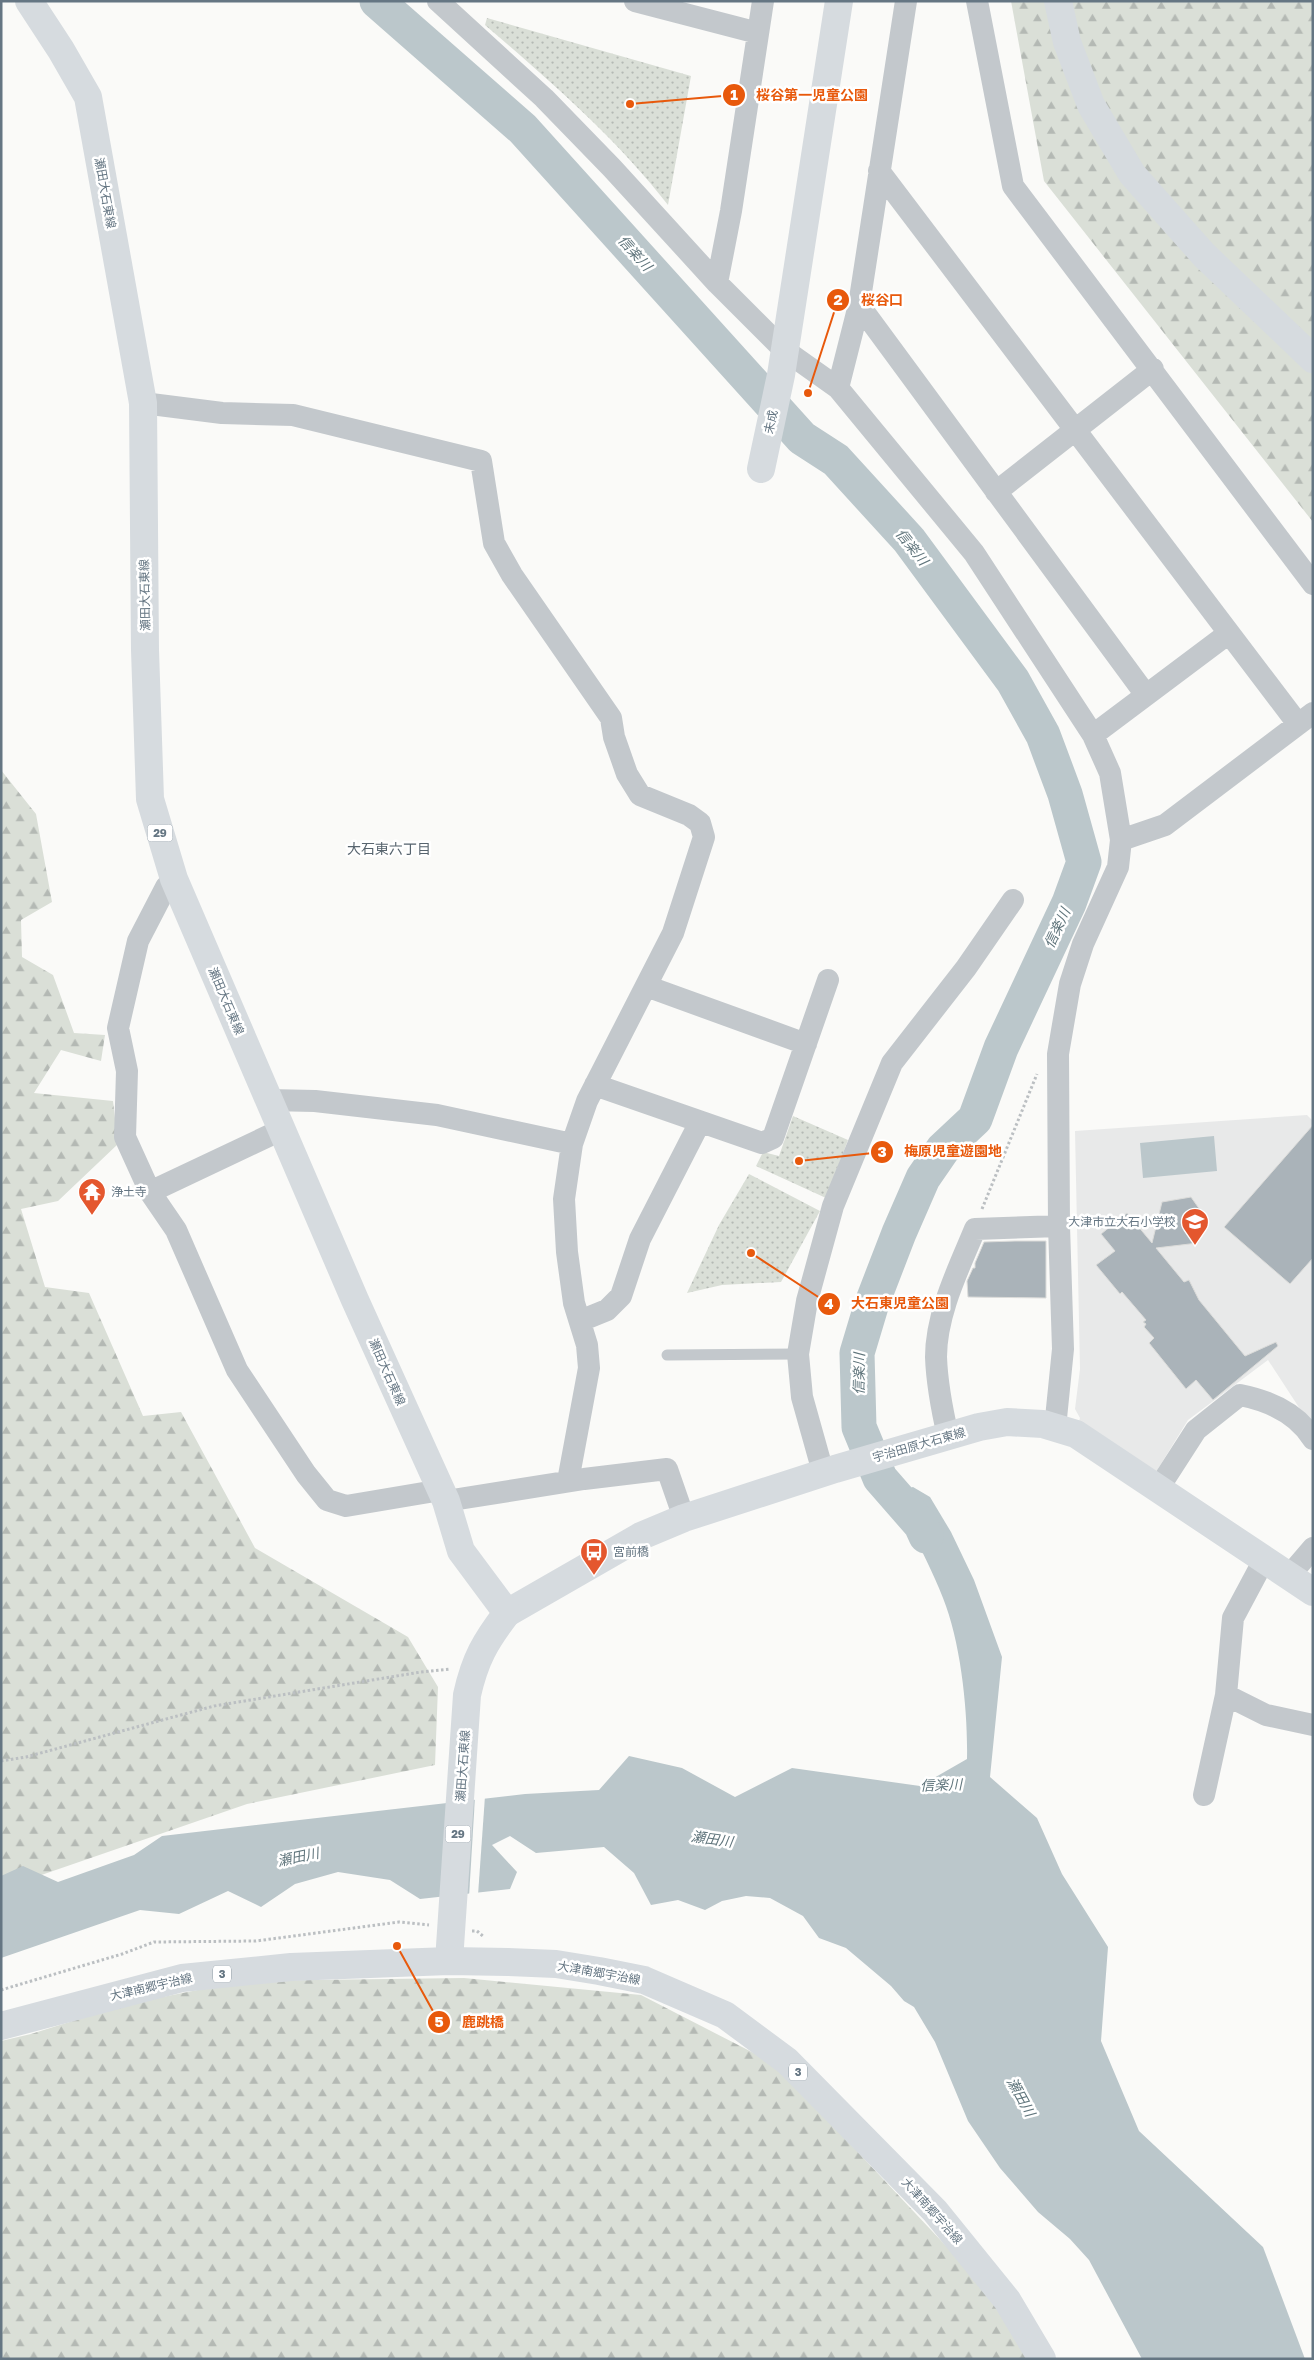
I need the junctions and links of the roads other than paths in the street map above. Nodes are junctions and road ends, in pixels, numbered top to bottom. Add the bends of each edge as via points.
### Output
1 (29, 1) edge
2 (438, 1) edge
3 (635, 1) edge
4 (763, 1) edge
5 (839, 1) edge
6 (906, 1) edge
7 (977, 1) edge
8 (1058, 1) edge
9 (758, 33) junction
10 (879, 171) junction
11 (717, 282) junction
12 (859, 305) junction
13 (1313, 358) edge
14 (782, 362) junction
15 (1153, 369) junction
16 (838, 388) junction
17 (143, 403) junction
18 (1075, 430) junction
19 (761, 469) dead end
20 (996, 492) junction
21 (1313, 584) edge
22 (1229, 633) junction
23 (1146, 695) junction
24 (1306, 718) edge
25 (1093, 735) junction
26 (1121, 840) junction
27 (174, 879) junction
28 (1013, 900) dead end
29 (828, 980) dead end
30 (646, 986) junction
31 (806, 1044) junction
32 (595, 1085) junction
33 (268, 1100) junction
34 (700, 1122) junction
35 (281, 1130) junction
36 (572, 1144) junction
37 (150, 1192) junction
38 (1059, 1226) junction
39 (580, 1321) junction
40 (798, 1354) junction
41 (667, 1356) dead end
42 (1055, 1428) junction
43 (941, 1438) junction
44 (1313, 1439) edge
45 (829, 1470) junction
46 (568, 1481) junction
47 (1158, 1489) junction
48 (443, 1496) junction
49 (684, 1518) junction
50 (1313, 1548) edge
51 (1264, 1560) junction
52 (1289, 1576) junction
53 (1313, 1592) edge
54 (507, 1613) junction
55 (1226, 1695) junction
56 (1313, 1725) edge
57 (1204, 1795) dead end
58 (455, 1946) junction
59 (1, 2026) edge
60 (1042, 2359) edge

1 - 17 main road, 瀬田大石東線 / 29 via 88,97
2 - 11 street via 544,98
3 - 9 street
4 - 9 street
5 - 14 main road, 未成
6 - 10 street
7 - 15 street via 1013,186
8 - 13 main road via 1067,42 1091,106 1132,174 1204,255
9 - 11 street
10 - 12 street
10 - 18 street
11 - 14 street
12 - 16 street
12 - 20 street
14 - 16 street
14 - 19 main road, 未成
15 - 18 street
15 - 21 street
16 - 25 street via 974,553
17 - 27 main road, 瀬田大石東線 / 29 via 150,799
17 - 30 street via 222,412 293,415 481,461 494,543 512,576 611,718 627,774 640,795 689,815 700,824 704,837 684,902 673,933
18 - 20 street
18 - 22 street
20 - 23 street
22 - 23 street
22 - 24 street
23 - 25 street
24 - 26 street via 1165,825
25 - 26 street via 1110,773
26 - 38 street via 1118,867 1083,944 1070,984 1058,1054
27 - 33 main road, 瀬田大石東線 / 29
27 - 37 street via 166,887 138,940 118,1028 127,1071 125,1138
28 - 40 street via 966,968 892,1063 833,1206 807,1301
29 - 31 street
30 - 31 street
30 - 32 street
31 - 34 street via 774,1138 762,1144
32 - 34 street
32 - 36 street
33 - 35 main road, 瀬田大石東線 / 29
33 - 36 street via 316,1101 437,1114
34 - 39 street via 640,1239 621,1296 606,1310
35 - 37 street
35 - 48 main road, 瀬田大石東線 / 29
36 - 39 street via 564,1199 567,1252 574,1303
37 - 48 street via 176,1230 237,1370 327,1500 346,1506
38 - 42 street via 1063,1349
38 - 43 street via 974,1229 940,1326 936,1355
39 - 46 street via 589,1368
40 - 41 lane
40 - 45 street via 802,1397
42 - 43 main road, 宇治田原大石東線 via 1007,1422
42 - 47 main road, 宇治田原大石東線 via 1076,1434
43 - 45 main road, 宇治田原大石東線
44 - 47 street via 1304,1424 1266,1400 1240,1395 1196,1430
45 - 49 main road, 宇治田原大石東線
46 - 48 street
46 - 49 street via 667,1469
47 - 51 main road, 宇治田原大石東線
48 - 54 main road, 瀬田大石東線 / 29 via 461,1551
49 - 54 main road, 宇治田原大石東線 via 641,1536
50 - 52 street
51 - 52 main road, 宇治田原大石東線
51 - 55 street via 1233,1618
52 - 53 main road, 宇治田原大石東線
54 - 58 main road, 瀬田大石東線 / 29 via 473,1667 467,1695
55 - 56 street via 1266,1715
55 - 57 street
58 - 59 main road, 大津南郷宇治線 / 3 via 182,1978
58 - 60 main road, 大津南郷宇治線 / 3 via 644,1980 725,2015 787,2061 935,2211 1007,2300

